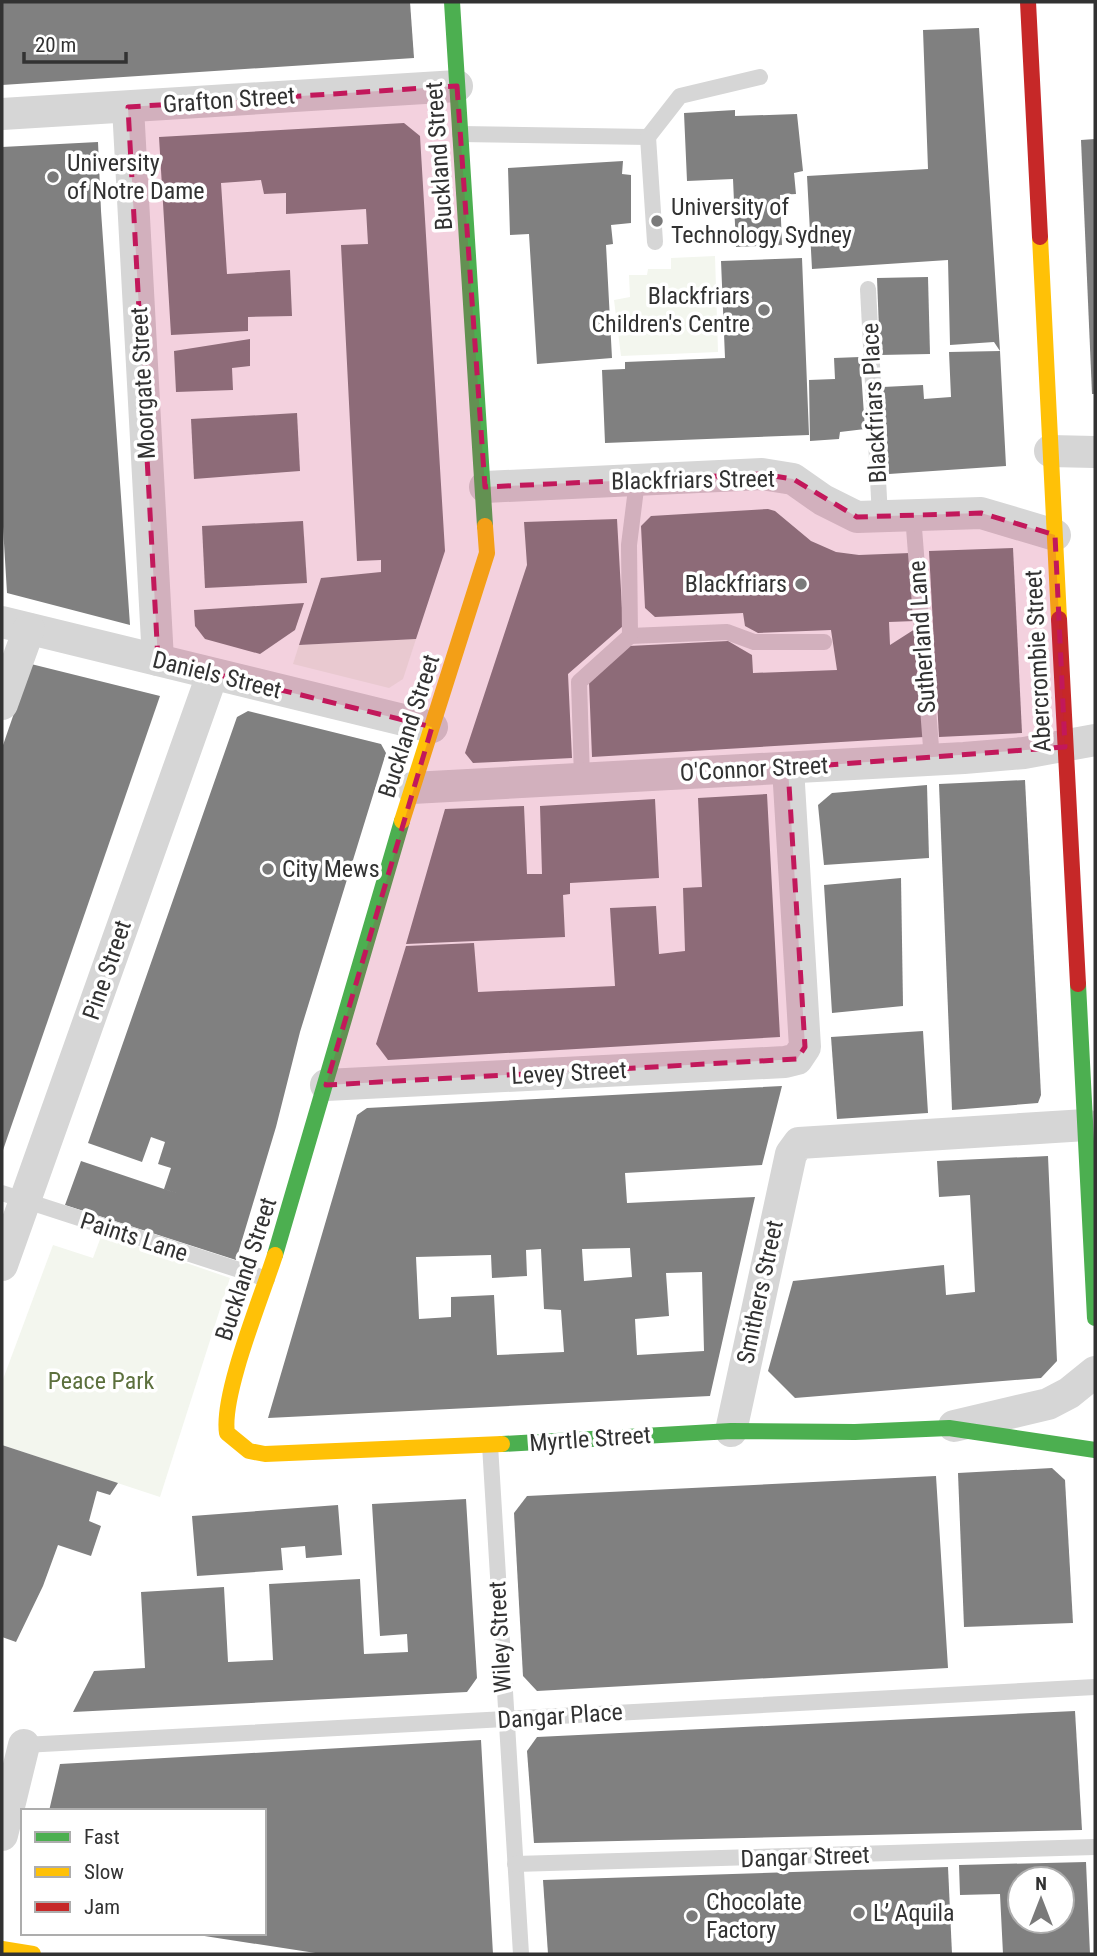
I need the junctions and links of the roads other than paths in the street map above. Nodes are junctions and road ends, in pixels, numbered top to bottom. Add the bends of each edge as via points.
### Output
1 (452, 2) edge
2 (1028, 2) edge
3 (760, 77) dead end
4 (457, 86) junction
5 (128, 107) junction
6 (2, 114) edge
7 (460, 134) junction
8 (649, 137) junction
9 (654, 242) dead end
10 (868, 289) dead end
11 (1050, 451) junction
12 (1095, 452) edge
13 (637, 481) junction
14 (485, 487) junction
15 (913, 515) junction
16 (880, 517) junction
17 (1055, 535) junction
18 (15, 625) edge
19 (630, 636) junction
20 (824, 642) dead end
21 (158, 660) junction
22 (212, 675) junction
23 (2, 704) edge
24 (432, 727) junction
25 (1080, 743) edge
26 (932, 760) junction
27 (788, 768) junction
28 (582, 778) junction
29 (412, 788) junction
30 (1086, 951) edge
31 (326, 1085) junction
32 (1089, 1135) edge
33 (13, 1198) edge
34 (2, 1265) edge
35 (267, 1279) junction
36 (1095, 1299) edge
37 (1095, 1372) edge
38 (949, 1428) junction
39 (731, 1431) junction
40 (233, 1441) joint
41 (490, 1445) junction
42 (1095, 1450) edge
43 (1095, 1687) edge
44 (505, 1719) junction
45 (24, 1745) joint
46 (2, 1835) edge
47 (1095, 1847) edge
48 (514, 1864) junction
49 (2, 1949) edge
50 (33, 1954) edge
51 (521, 1954) edge

1 - 4 street, Buckland Street
2 - 11 street, Abercrombie Street
3 - 8 lane via 680,96
4 - 5 street, Grafton Street
4 - 7 street, Buckland Street
5 - 6 street, Grafton Street
5 - 21 street, Moorgate Street
7 - 8 lane
7 - 14 street, Buckland Street
8 - 9 lane
10 - 16 lane, Blackfriars Place
11 - 12 street
11 - 17 street, Abercrombie Street
13 - 14 street, Blackfriars Street
13 - 16 street, Blackfriars Street via 762,474 793,479 857,517
13 - 19 lane via 629,545
14 - 24 street, Buckland Street via 487,553
15 - 16 street, Blackfriars Street
15 - 17 street, Blackfriars Street via 981,513
15 - 26 lane, Sutherland Lane
17 - 25 street, Abercrombie Street
18 - 21 street, Daniels Street
18 - 23 street
19 - 20 lane via 727,632 754,642
19 - 28 lane via 579,682
21 - 22 street, Daniels Street
22 - 24 street, Daniels Street
22 - 33 street, Pine Street
24 - 29 street, Buckland Street
25 - 26 street, O'Connor Street
25 - 30 street, Abercrombie Street
26 - 27 street, O'Connor Street
27 - 28 street, O'Connor Street
27 - 31 street, Levey Street via 805,1047 797,1059
28 - 29 street, O'Connor Street
29 - 31 street, Buckland Street
30 - 32 street, Abercrombie Street
31 - 35 street, Buckland Street
32 - 36 street, Abercrombie Street
32 - 39 street, Smithers Street via 799,1143 791,1154
33 - 34 street, Pine Street
33 - 35 lane, Paints Lane
35 - 40 street, Buckland Street via 227,1404 226,1427
37 - 38 street, Myrtle Street via 1052,1403
38 - 39 street, Myrtle Street
38 - 42 street, Myrtle Street
39 - 41 street, Myrtle Street
40 - 41 street, Myrtle Street via 265,1454
41 - 44 lane, Wiley Street
43 - 44 lane, Dangar Place
44 - 45 lane, Dangar Place
44 - 48 lane, Wiley Street
45 - 46 street
47 - 48 lane, Dangar Street
48 - 51 lane, Wiley Street
49 - 50 street

